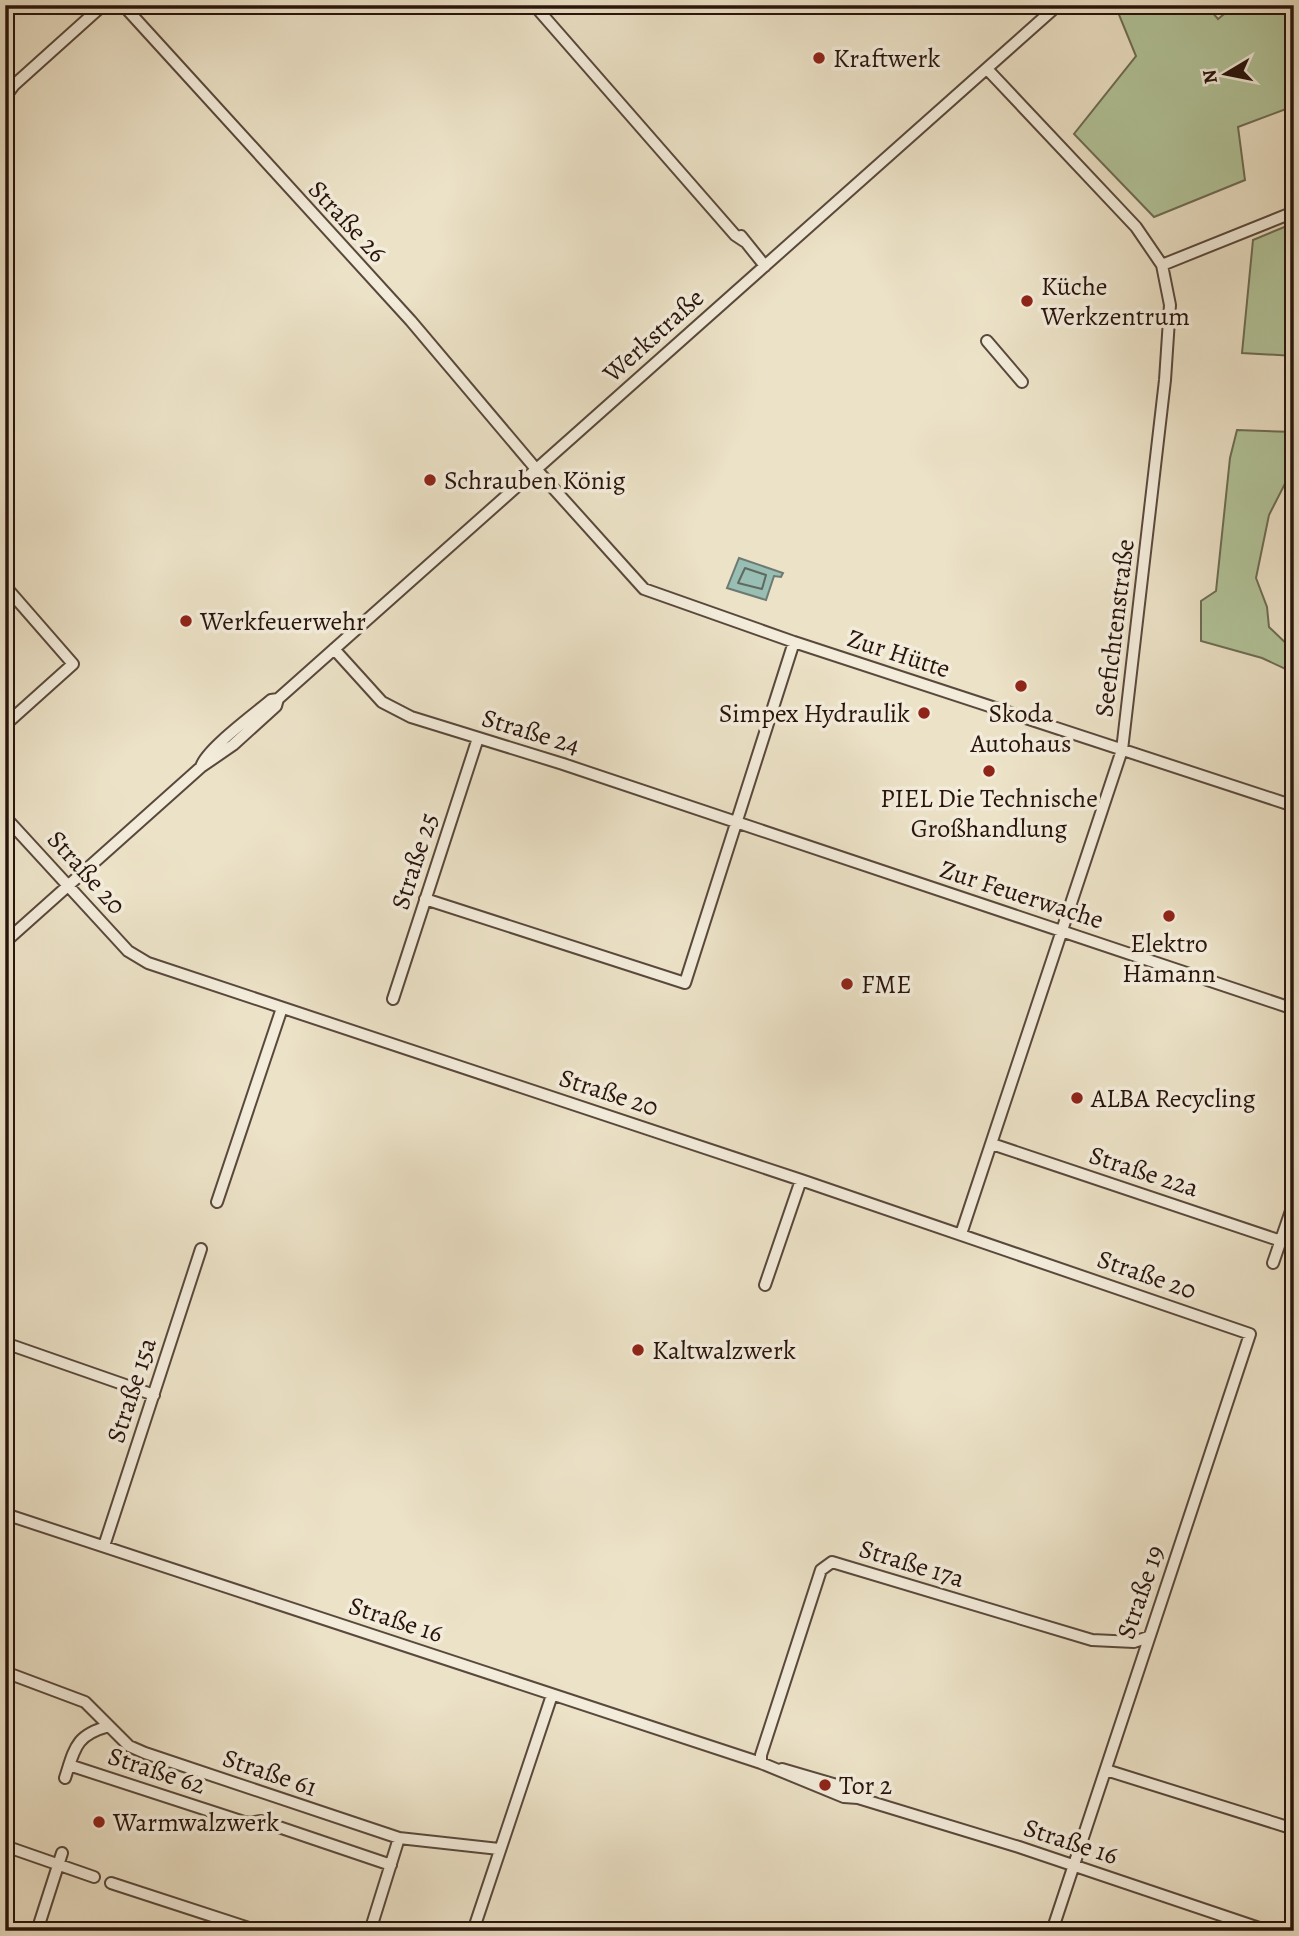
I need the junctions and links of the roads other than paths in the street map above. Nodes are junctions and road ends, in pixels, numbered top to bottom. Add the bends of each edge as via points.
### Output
1 (103, 5) edge
2 (123, 5) edge
3 (534, 5) edge
4 (1058, 5) edge
5 (988, 70) junction
6 (5, 97) edge
7 (1294, 212) edge
8 (1162, 265) junction
9 (765, 266) junction
10 (987, 341) dead end
11 (1022, 382) dead end
12 (536, 469) junction
13 (5, 586) edge
14 (794, 642) junction
15 (334, 649) junction
16 (5, 725) edge
17 (478, 738) junction
18 (1122, 750) junction
19 (1294, 806) edge
20 (5, 817) edge
21 (735, 822) junction
22 (69, 887) junction
23 (425, 899) junction
24 (1062, 932) junction
25 (5, 942) edge
26 (393, 999) dead end
27 (282, 1008) junction
28 (1294, 1009) edge
29 (992, 1144) junction
30 (801, 1180) junction
31 (217, 1202) dead end
32 (1294, 1202) edge
33 (961, 1234) junction
34 (1281, 1241) junction
35 (201, 1249) dead end
36 (1273, 1263) dead end
37 (765, 1286) dead end
38 (1250, 1334) joint
39 (5, 1343) edge
40 (154, 1395) junction
41 (5, 1514) edge
42 (104, 1546) junction
43 (1148, 1637) junction
44 (5, 1672) edge
45 (552, 1695) junction
46 (109, 1726) junction
47 (761, 1763) junction
48 (69, 1765) junction
49 (1106, 1770) junction
50 (65, 1778) dead end
51 (1294, 1829) edge
52 (400, 1838) junction
53 (5, 1846) edge
54 (499, 1849) junction
55 (60, 1858) junction
56 (391, 1865) junction
57 (1074, 1866) junction
58 (94, 1877) dead end
59 (111, 1883) dead end
60 (254, 1930) edge
61 (37, 1931) edge
62 (370, 1931) edge
63 (473, 1931) edge
64 (1052, 1931) edge
65 (1268, 1931) edge

1 - 6 street
2 - 12 street, Straße 26 via 411,321
3 - 9 street
4 - 5 street, Werkstraße
5 - 8 street, Seefichtenstraße via 1136,227
5 - 9 street, Werkstraße
7 - 8 street
8 - 18 street, Seefichtenstraße via 1170,304 1166,367
9 - 12 street, Werkstraße
10 - 11 street
12 - 14 street, Zur Hütte via 644,589
12 - 15 street, Werkstraße
13 - 16 street via 73,664
14 - 18 street, Zur Hütte
14 - 21 street
15 - 17 street, Straße 24 via 389,706
15 - 22 street, Werkstraße via 233,746 201,767
17 - 21 street, Straße 24
17 - 23 street, Straße 25
18 - 19 street, Zur Hütte
18 - 24 street, Seefichtenstraße
20 - 22 street, Straße 20
21 - 23 street via 685,983
21 - 24 street, Zur Feuerwache
22 - 25 street, Werkstraße
22 - 27 street, Straße 20 via 128,951 148,963
23 - 26 street, Straße 25
24 - 28 street, Zur Feuerwache
24 - 29 street, Seefichtenstraße
27 - 30 street, Straße 20
27 - 31 street
29 - 33 street, Seefichtenstraße
29 - 34 street, Straße 22a
30 - 33 street, Straße 20
30 - 37 street
32 - 34 street
33 - 38 street, Straße 20
34 - 36 street
35 - 40 street, Straße 15a
38 - 43 street, Straße 19
39 - 40 street
40 - 42 street, Straße 15a
41 - 42 street, Straße 16
42 - 45 street, Straße 16
43 - 47 street, Straße 17a via 1134,1642 1091,1640 832,1562 821,1570
43 - 49 street, Straße 19
44 - 46 street, Straße 61 via 85,1702
45 - 47 street, Straße 16
45 - 54 street
46 - 48 street via 91,1731 77,1742
46 - 52 street, Straße 61 via 129,1746 145,1753
47 - 57 street, Straße 16 via 844,1797
48 - 50 street
48 - 56 street, Straße 62
49 - 51 street
49 - 57 street, Straße 19
52 - 54 street, Straße 61
52 - 56 street
53 - 55 street
54 - 63 street
55 - 58 street
55 - 61 street
56 - 62 street
57 - 64 street, Straße 19
57 - 65 street, Straße 16
59 - 60 street

